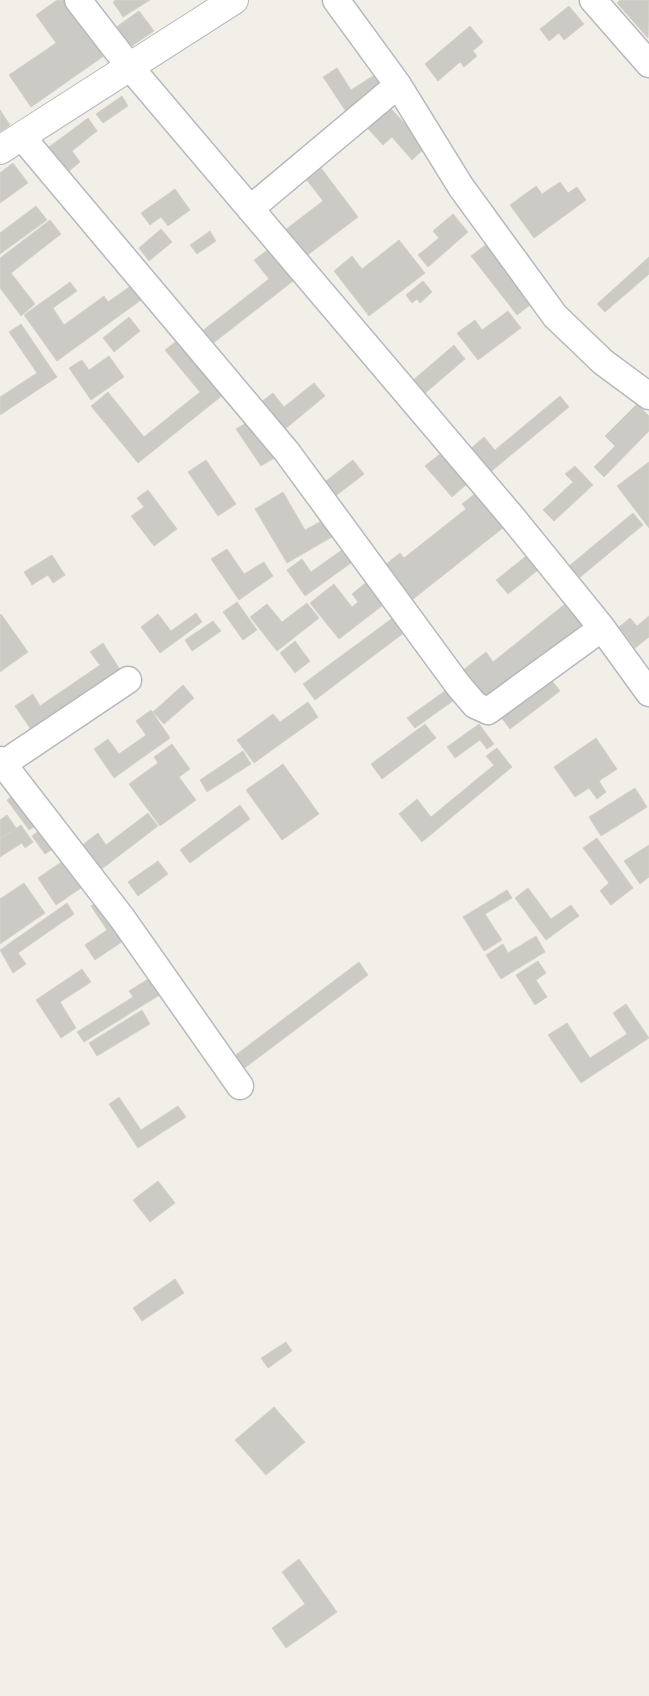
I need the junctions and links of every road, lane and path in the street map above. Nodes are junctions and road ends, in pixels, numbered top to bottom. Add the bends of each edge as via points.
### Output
1 (78, 0) edge
2 (234, 0) edge
3 (336, 0) edge
4 (593, 0) edge
5 (649, 64) edge
6 (128, 66) junction
7 (398, 85) junction
8 (11, 143) edge
9 (250, 209) junction
10 (649, 396) edge
11 (602, 628) junction
12 (128, 680) dead end
13 (649, 693) edge
14 (2, 762) edge
15 (240, 1086) dead end

1 - 6 street
2 - 6 street
3 - 7 street
4 - 5 street
6 - 8 street
6 - 9 street
7 - 9 street
7 - 10 street via 461,187 555,316 603,362
8 - 11 street via 287,452 475,705 488,711
9 - 11 street
11 - 13 street
12 - 14 street
14 - 15 street via 122,918

